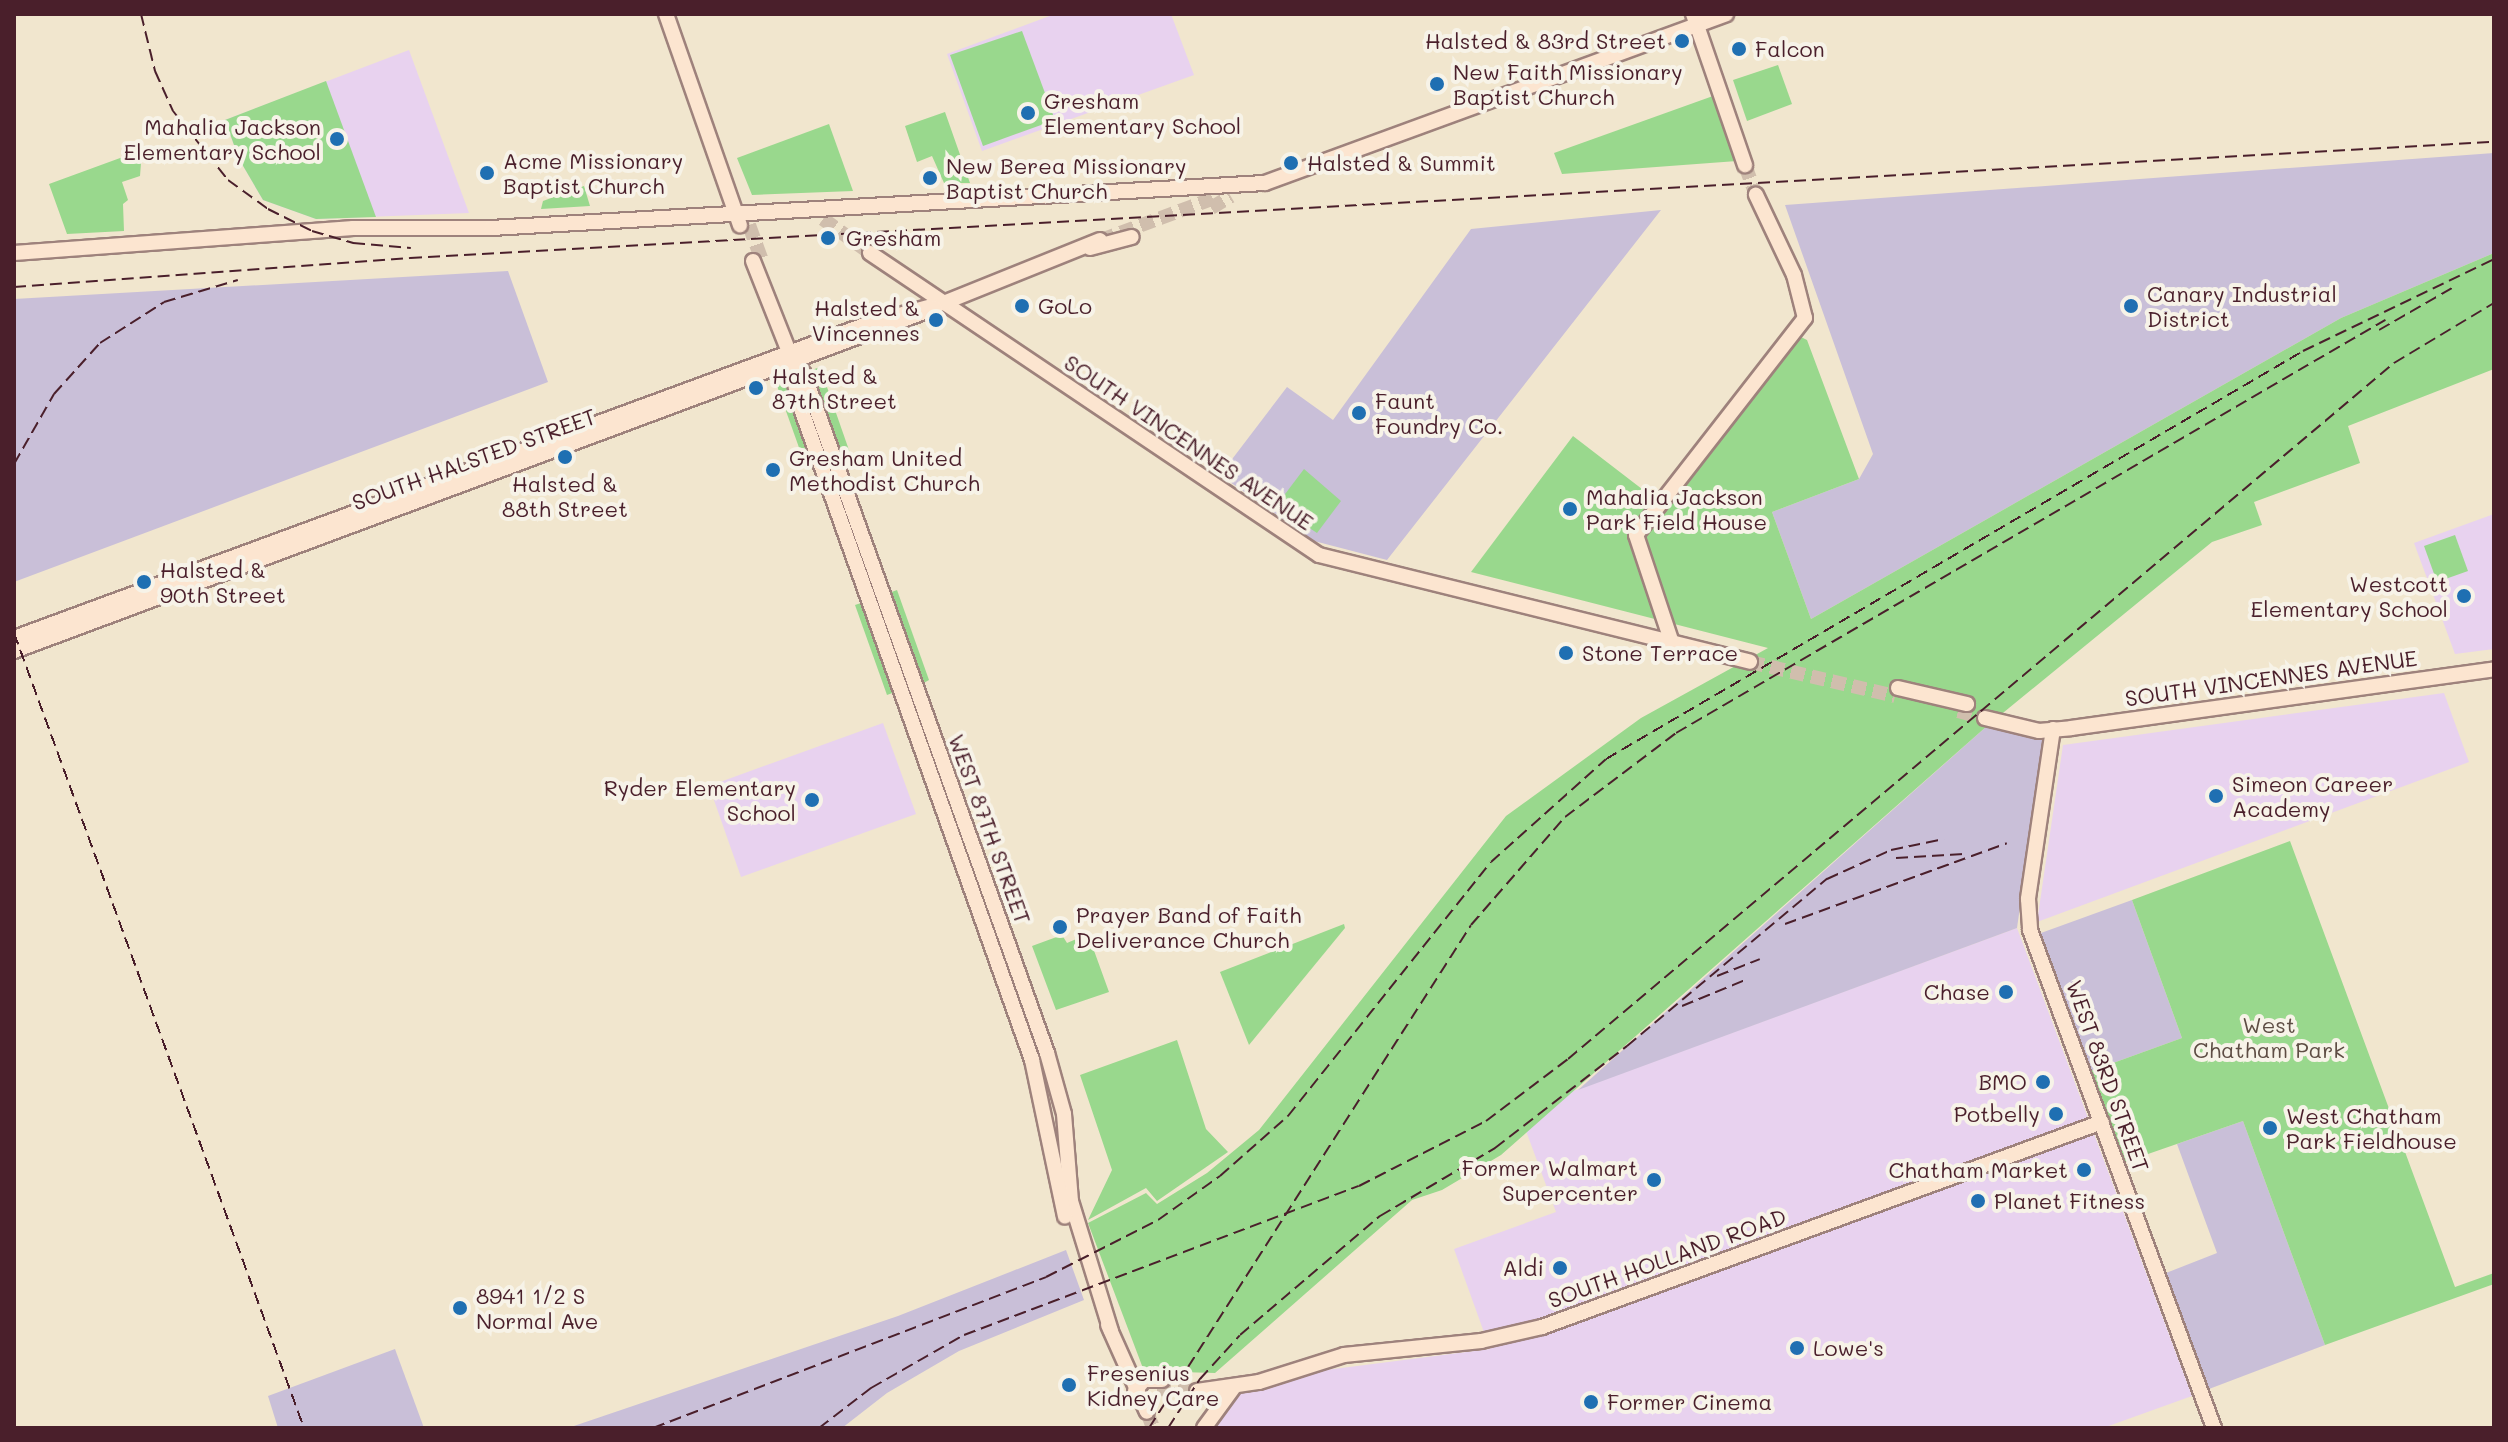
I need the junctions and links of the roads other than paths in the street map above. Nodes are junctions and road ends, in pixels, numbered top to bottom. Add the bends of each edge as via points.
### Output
1 (666, 14) edge
2 (1726, 14) edge
3 (1695, 19) edge
4 (1749, 165) tunnel mouth
5 (1762, 200) tunnel mouth
6 (743, 221) junction
7 (1132, 237) dead end
8 (14, 253) edge
9 (876, 253) tunnel mouth
10 (758, 261) tunnel mouth
11 (946, 302) junction
12 (791, 361) junction
13 (14, 638) edge
14 (1671, 640) junction
15 (14, 651) edge
16 (1756, 658) tunnel mouth
17 (2494, 669) edge
18 (1896, 692) tunnel mouth
19 (1962, 708) tunnel mouth
20 (1989, 714) tunnel mouth
21 (2053, 729) junction
22 (2102, 1122) junction
23 (1160, 1385) tunnel mouth
24 (1200, 1387) tunnel mouth
25 (1234, 1387) junction
26 (1135, 1391) junction
27 (1142, 1413) tunnel mouth
28 (1204, 1428) edge
29 (2214, 1428) edge

1 - 6 main road
2 - 3 main road
3 - 4 main road
3 - 6 main road via 1265,183 1229,192 1016,197 1002,202 989,198
5 - 14 main road via 1794,275 1805,318 1636,535
6 - 8 main road via 376,231 355,237 254,237
7 - 11 main road, SOUTH HALSTED STREET via 1095,244
9 - 11 main road, SOUTH VINCENNES AVENUE
10 - 12 main road, WEST 87TH STREET
11 - 12 main road, SOUTH HALSTED STREET
11 - 14 main road, SOUTH VINCENNES AVENUE via 1319,555
12 - 13 main road, SOUTH HALSTED STREET
12 - 15 main road, SOUTH HALSTED STREET
12 - 26 main road, WEST 87TH STREET via 822,423 1059,1088 1071,1201
14 - 16 main road, SOUTH VINCENNES AVENUE
17 - 21 main road, SOUTH VINCENNES AVENUE
18 - 19 main road
20 - 21 main road, SOUTH VINCENNES AVENUE
21 - 22 main road, WEST 83RD STREET via 2028,919
22 - 25 main road, SOUTH HOLLAND ROAD via 1542,1327 1481,1341 1344,1355
22 - 29 main road, WEST 83RD STREET
23 - 26 main road
24 - 25 main road, SOUTH HOLLAND ROAD
25 - 28 main road
26 - 27 main road, WEST 87TH STREET

